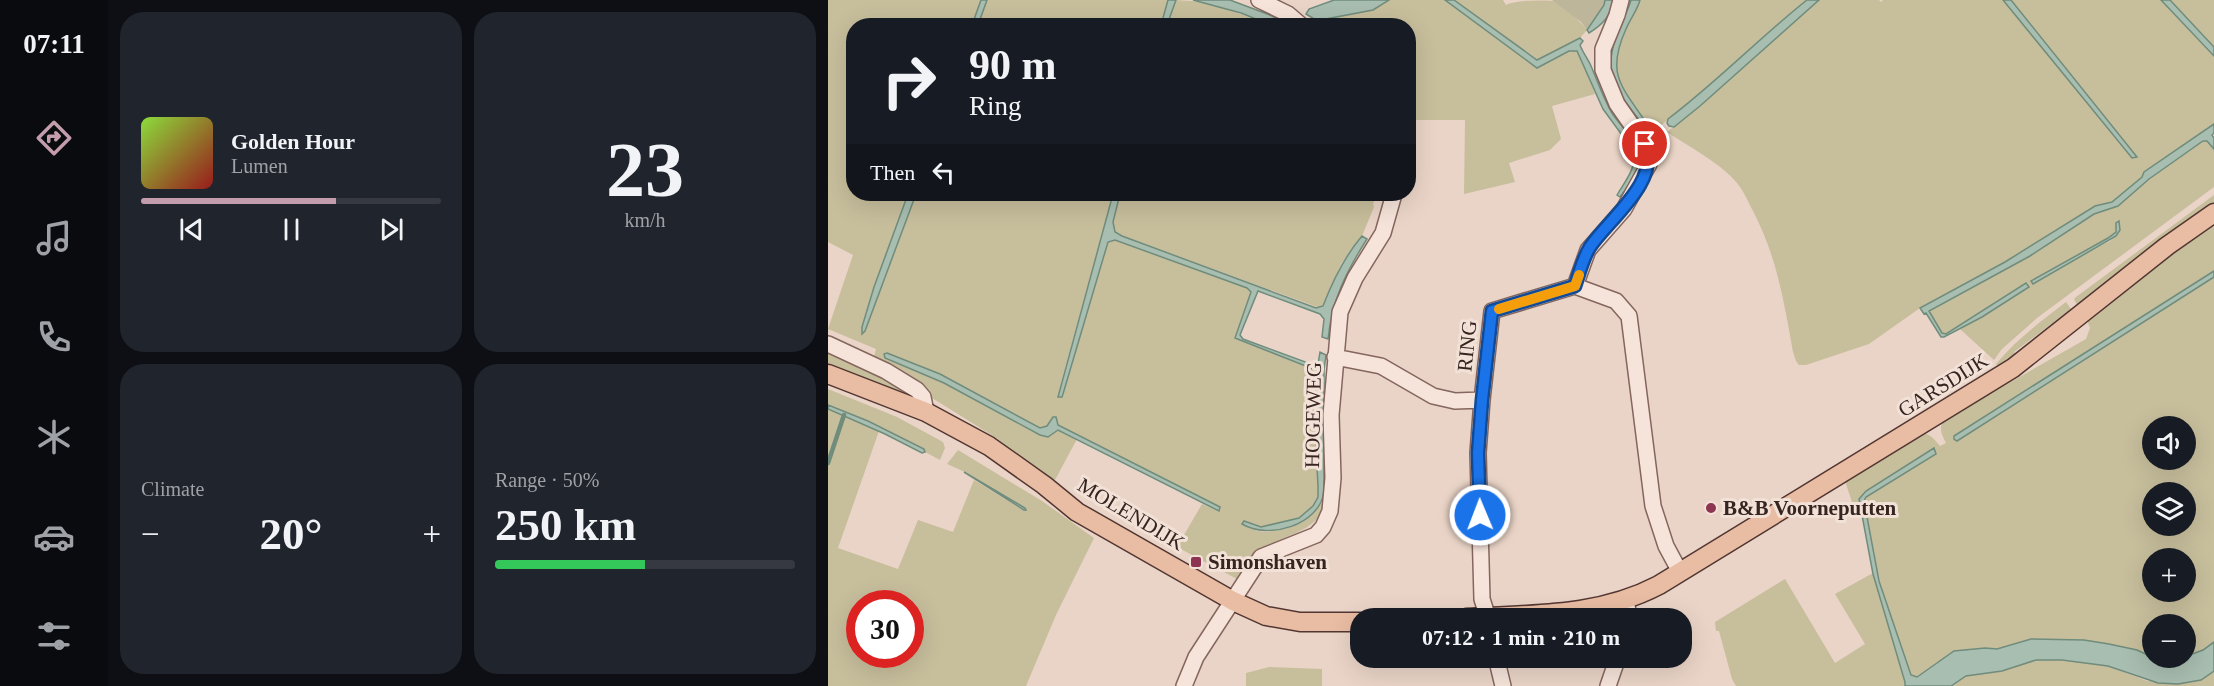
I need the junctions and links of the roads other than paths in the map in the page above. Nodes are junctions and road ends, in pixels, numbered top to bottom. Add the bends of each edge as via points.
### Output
1 (1259, 0) edge
2 (1621, 0) edge
3 (1293, 18) edge
4 (1392, 201) edge
5 (2214, 213) edge
6 (1575, 286) junction
7 (828, 344) edge
8 (1335, 357) junction
9 (828, 374) edge
10 (1482, 400) junction
11 (927, 412) junction
12 (1680, 572) junction
13 (1626, 599) junction
14 (1233, 601) junction
15 (1485, 608) edge
16 (1593, 608) edge
17 (1627, 608) edge
18 (1350, 622) edge
19 (1499, 668) edge
20 (1614, 668) edge
21 (1184, 686) edge
22 (1503, 686) edge
23 (1608, 686) edge

1 - 3 street
2 - 6 street via 1603,49 1603,70 1617,104 1650,154 1649,164 1624,208 1588,250
4 - 8 street, HOGEWEG via 1383,233 1355,278 1340,312
5 - 12 main road, GARSDIJK via 2013,368
6 - 10 street, RING via 1492,311
6 - 12 street via 1616,301 1629,316 1653,506 1666,546
7 - 11 street via 917,390
8 - 10 street via 1380,366 1433,396 1455,401
8 - 14 street, HOGEWEG via 1331,415 1334,478 1330,511 1323,528 1316,535 1260,557
9 - 11 main road, MOLENDIJK
10 - 15 street, RING via 1478,453
11 - 14 main road, MOLENDIJK via 988,446 1077,512
12 - 13 main road
13 - 16 main road
13 - 17 street
14 - 18 main road, MOLENDIJK via 1266,616 1300,622
14 - 21 street via 1196,657
19 - 22 street
20 - 23 street

